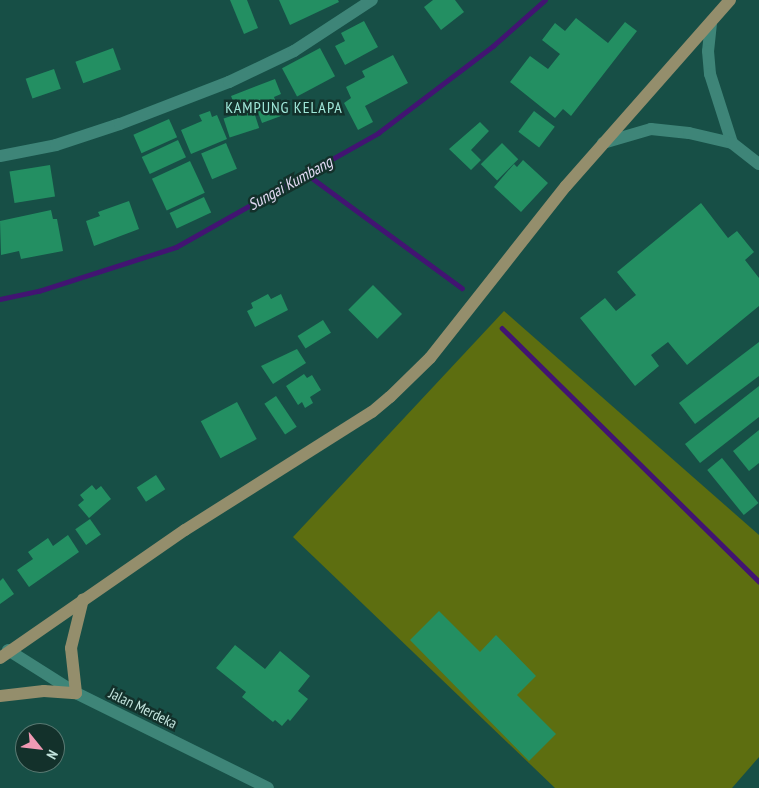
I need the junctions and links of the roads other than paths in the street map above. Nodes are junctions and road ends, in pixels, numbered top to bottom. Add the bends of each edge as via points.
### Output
1 (372, 0) edge
2 (730, 0) edge
3 (711, 23) junction
4 (602, 144) junction
5 (732, 144) junction
6 (0, 156) edge
7 (759, 164) edge
8 (83, 599) junction
9 (4, 654) edge
10 (76, 692) junction
11 (0, 696) edge
12 (268, 788) edge

1 - 6 street via 294,50 229,82 56,145
2 - 3 main road
3 - 4 main road
3 - 5 street via 710,74
4 - 5 street via 651,129 689,133
4 - 8 main road via 430,358 390,397 372,412 185,530
5 - 7 street
8 - 9 main road
8 - 10 main road via 72,648
9 - 10 street, Jalan Merdeka
10 - 11 main road
10 - 12 street, Jalan Merdeka

